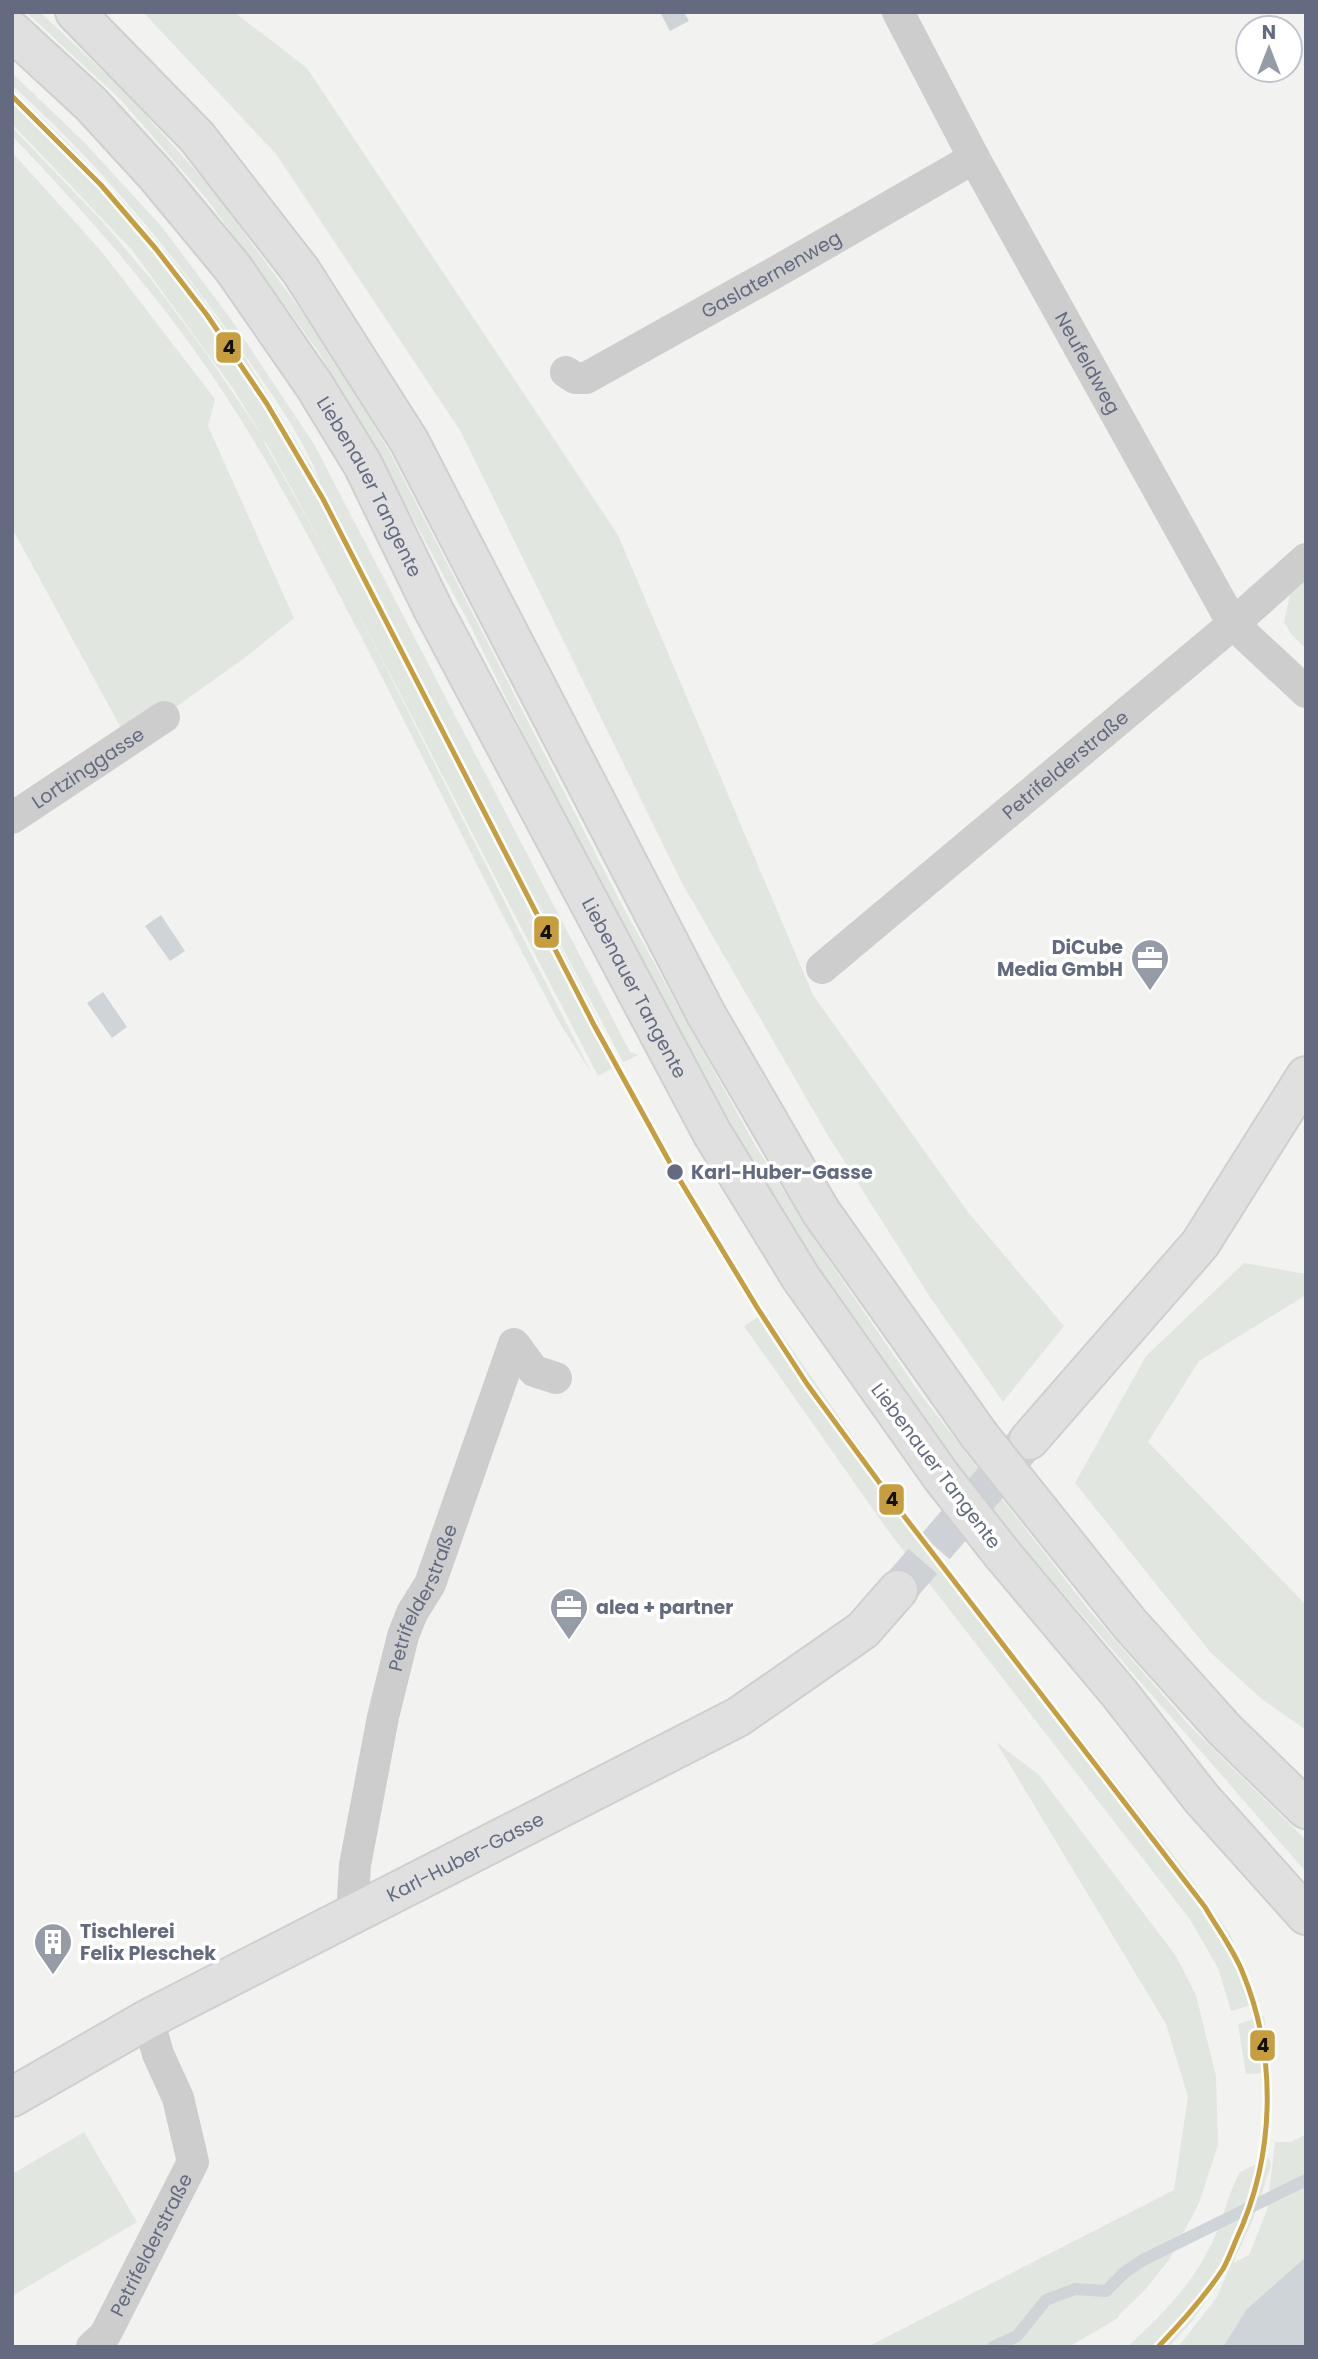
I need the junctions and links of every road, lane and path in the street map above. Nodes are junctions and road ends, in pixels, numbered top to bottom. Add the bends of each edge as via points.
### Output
1 (75, 12) edge
2 (898, 12) edge
3 (12, 31) edge
4 (974, 158) junction
5 (566, 372) dead end
6 (1306, 559) edge
7 (1233, 625) junction
8 (1306, 692) edge
9 (164, 717) dead end
10 (12, 818) edge
11 (822, 968) dead end
12 (1306, 1076) edge
13 (556, 1378) dead end
14 (1029, 1440) tunnel mouth
15 (898, 1590) tunnel mouth
16 (1306, 1809) edge
17 (352, 1915) junction
18 (1306, 1915) edge
19 (148, 2019) junction
20 (12, 2097) edge
21 (92, 2347) edge

1 - 16 main road, bridge via 197,137 237,188 301,271 410,441 706,1014 821,1213 979,1435 1129,1623
2 - 4 street, Neufeldweg
3 - 18 main road, Liebenauer Tangente, bridge via 91,104 156,175 233,268 314,385 363,465 440,621 712,1133 801,1278 941,1476 1003,1555 1202,1799
4 - 5 street, Gaslaternenweg via 586,378
4 - 7 street, Neufeldweg
6 - 7 street, Petrifelderstraße
7 - 8 street, Neufeldweg
7 - 11 street, Petrifelderstraße
9 - 10 street, Lortzinggasse
12 - 14 main road via 1200,1244
13 - 17 street, Petrifelderstraße via 534,1371 514,1344 430,1584 403,1636 355,1865
15 - 17 main road, Karl-Huber-Gasse via 863,1630 738,1717
17 - 19 main road, Karl-Huber-Gasse
19 - 20 main road, Karl-Huber-Gasse
19 - 21 street, Petrifelderstraße via 178,2098 193,2162 105,2334

